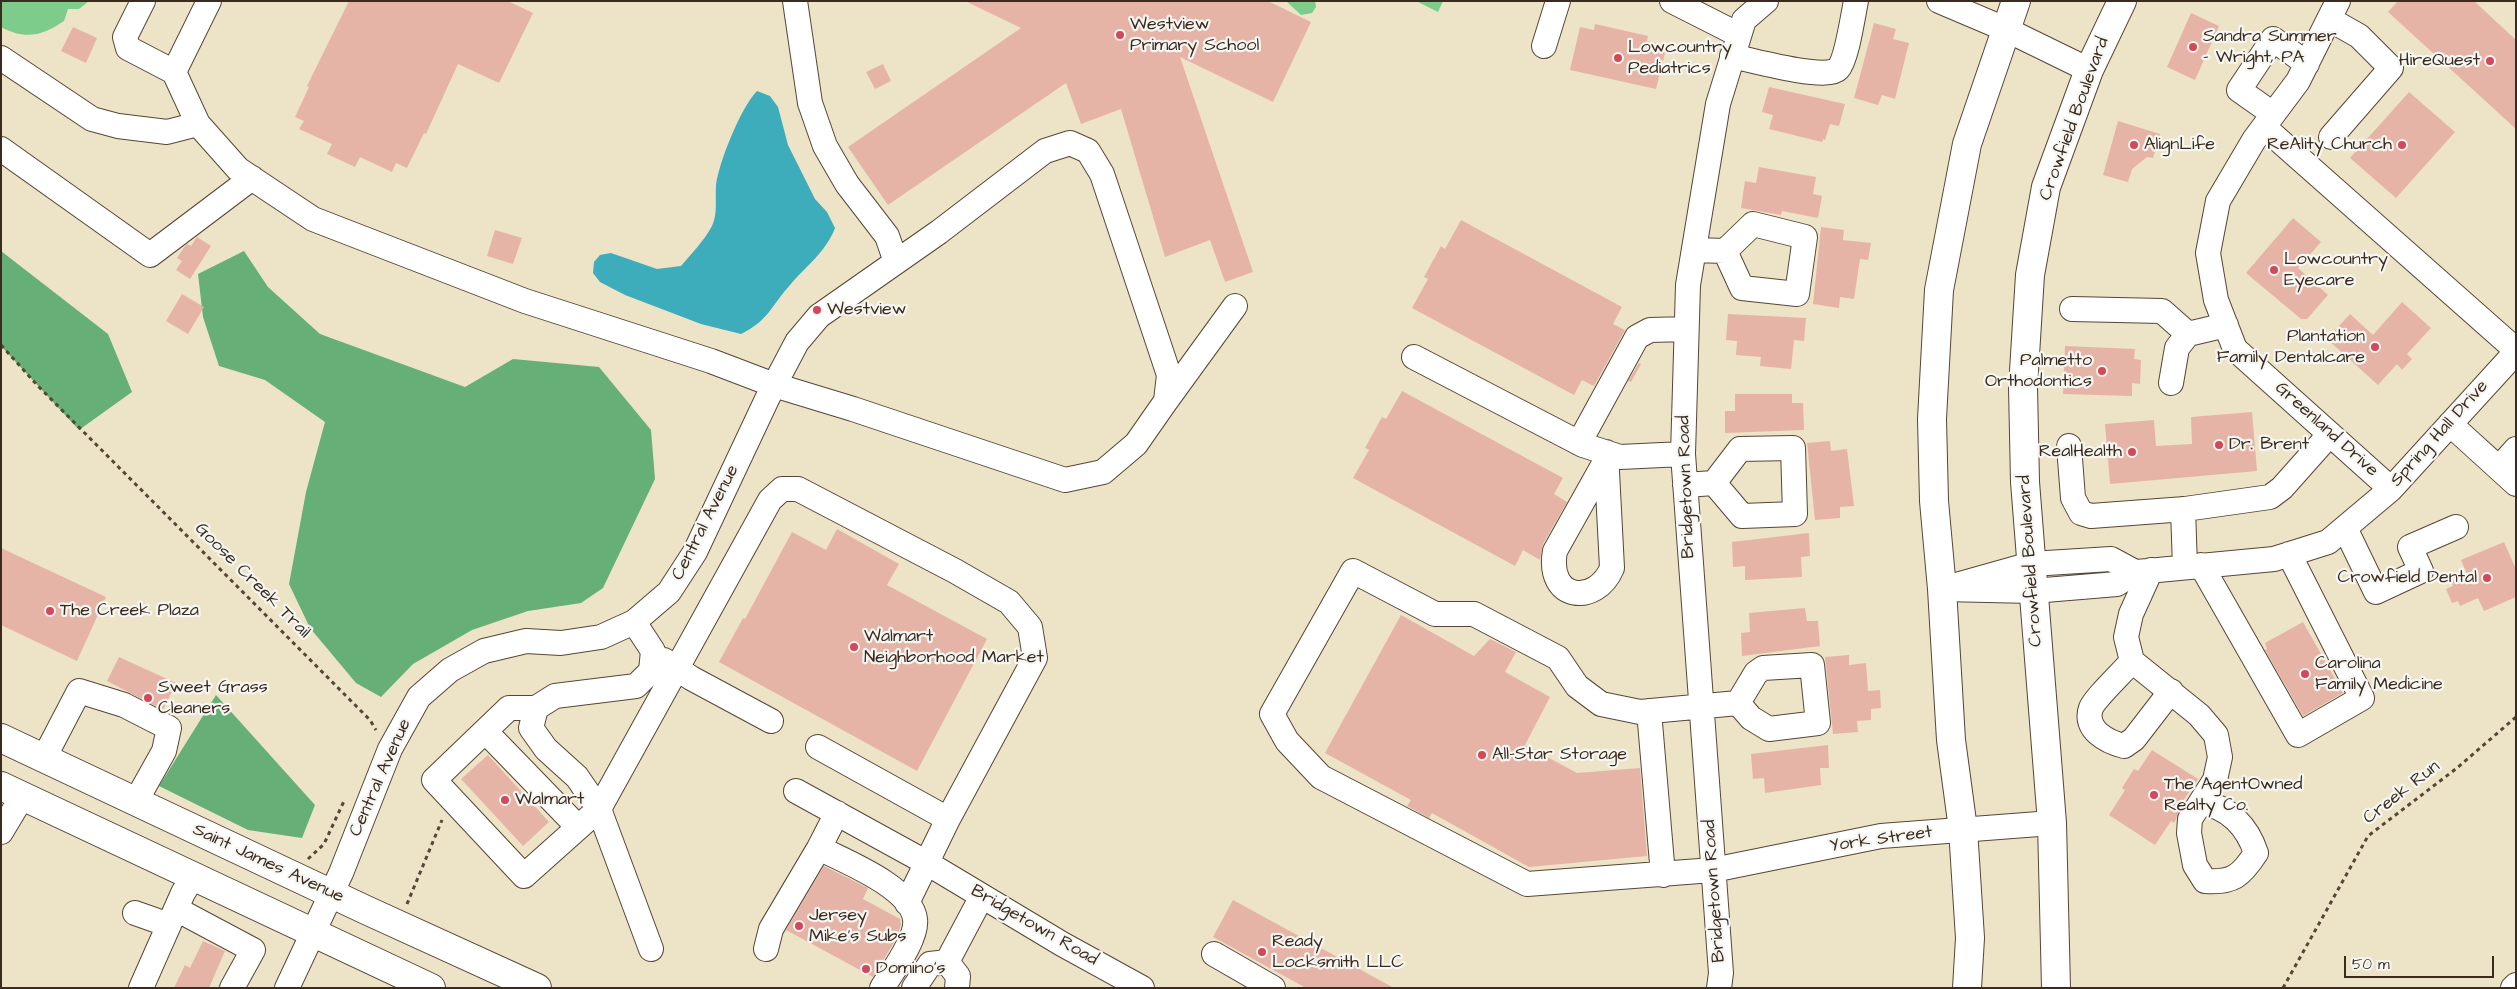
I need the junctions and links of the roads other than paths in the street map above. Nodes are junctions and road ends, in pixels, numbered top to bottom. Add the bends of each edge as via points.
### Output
1 (143, 1) edge
2 (209, 1) edge
3 (795, 1) edge
4 (1558, 1) edge
5 (1672, 1) edge
6 (1766, 1) edge
7 (1856, 1) edge
8 (1939, 1) edge
9 (2016, 1) edge
10 (2122, 1) edge
11 (2333, 10) edge
12 (2004, 29) junction
13 (1544, 46) dead end
14 (1736, 46) junction
15 (1, 58) edge
16 (2307, 64) junction
17 (2089, 70) junction
18 (174, 72) junction
19 (2269, 121) junction
20 (198, 124) junction
21 (2331, 137) dead end
22 (1, 149) edge
23 (252, 178) junction
24 (1694, 250) junction
25 (1725, 251) dead end
26 (896, 262) junction
27 (1235, 306) dead end
28 (2072, 309) dead end
29 (2226, 326) junction
30 (1686, 329) junction
31 (2188, 334) junction
32 (2516, 351) edge
33 (1414, 357) dead end
34 (2171, 383) dead end
35 (771, 391) junction
36 (1166, 401) junction
37 (2450, 424) junction
38 (2330, 434) junction
39 (1579, 443) junction
40 (2070, 446) dead end
41 (2516, 449) edge
42 (1683, 454) junction
43 (1606, 456) junction
44 (2499, 468) junction
45 (1714, 483) dead end
46 (2516, 484) edge
47 (1685, 485) junction
48 (2391, 489) junction
49 (2183, 509) junction
50 (2456, 527) dead end
51 (2345, 528) junction
52 (2289, 554) junction
53 (2031, 564) junction
54 (2193, 566) junction
55 (2143, 571) junction
56 (1942, 589) junction
57 (2033, 592) junction
58 (634, 622) junction
59 (653, 652) junction
60 (2132, 662) junction
61 (678, 669) junction
62 (2171, 691) junction
63 (1738, 703) dead end
64 (1700, 705) junction
65 (536, 708) junction
66 (1649, 711) junction
67 (771, 721) dead end
68 (485, 730) junction
69 (1, 738) edge
70 (818, 747) dead end
71 (44, 758) junction
72 (12, 791) edge
73 (796, 791) dead end
74 (136, 801) junction
75 (2201, 803) dead end
76 (598, 809) junction
77 (838, 814) junction
78 (948, 819) junction
79 (2052, 823) junction
80 (578, 827) junction
81 (1963, 830) junction
82 (1, 832) edge
83 (819, 848) junction
84 (927, 863) junction
85 (1713, 870) junction
86 (194, 875) junction
87 (1663, 875) junction
88 (331, 893) junction
89 (982, 896) junction
90 (907, 902) junction
91 (135, 913) dead end
92 (172, 917) junction
93 (312, 934) junction
94 (651, 949) dead end
95 (766, 949) dead end
96 (1214, 954) dead end
97 (947, 962) junction
98 (141, 988) edge
99 (232, 988) edge
100 (286, 988) edge
101 (430, 988) edge
102 (537, 988) edge
103 (882, 988) edge
104 (914, 988) edge
105 (957, 988) edge
106 (1142, 988) edge
107 (1273, 988) edge
108 (1719, 988) edge
109 (1967, 988) edge
110 (2056, 988) edge

1 - 18 street via 125,37 128,48
2 - 18 street
3 - 26 street via 810,103 825,146 847,184 887,236
4 - 13 street
5 - 14 street
6 - 14 street, Bridgetown Road via 1744,20
7 - 14 street via 1843,59 1834,72 1794,69
8 - 12 street
9 - 12 main road
10 - 17 main road, Crowfield Boulevard
11 - 16 street, Greenland Drive
11 - 21 street via 2391,68
12 - 17 street
12 - 56 main road via 1967,144 1939,290 1932,419 1934,501
14 - 24 street, Bridgetown Road via 1718,104
15 - 20 street via 92,119 167,132
16 - 19 street, Greenland Drive
16 - 19 street via 2273,39 2239,90
17 - 53 main road, Crowfield Boulevard via 2046,187 2030,275 2023,386
18 - 20 street
19 - 29 street, Greenland Drive via 2218,201 2208,253 2216,300
19 - 32 street
20 - 23 street via 238,169
22 - 23 street via 150,255
23 - 35 street via 313,219 339,230 525,301 711,361
24 - 25 street
24 - 30 street, Bridgetown Road
26 - 35 street, Central Avenue via 819,316 796,342
26 - 36 street, Central Avenue via 1045,151 1070,143 1088,151 1102,174 1169,375
27 - 36 street
28 - 31 street via 2162,311
29 - 31 street
29 - 38 street, Greenland Drive via 2235,349
30 - 39 street via 1650,330 1638,337
30 - 42 street, Bridgetown Road
31 - 34 street via 2177,348
32 - 37 street, Spring Hall Drive
33 - 39 street
35 - 36 street via 853,408 1065,480 1103,472 1136,444
35 - 58 street, Central Avenue via 695,552 669,592
37 - 44 street
37 - 48 street, Spring Hall Drive
38 - 48 street, Greenland Drive
38 - 49 street via 2270,497
39 - 43 street
40 - 49 street via 2073,498 2082,513 2091,516
41 - 44 street
42 - 43 street
42 - 47 street, Bridgetown Road
43 - 43 street via 1612,568 1597,588 1577,592 1564,588 1555,578 1552,564 1555,551
44 - 46 street
45 - 47 street
47 - 64 street, Bridgetown Road
48 - 51 street, Spring Hall Drive
49 - 54 street
50 - 51 street via 2410,547 2421,571 2376,592
51 - 52 street, Spring Hall Drive via 2328,542
52 - 54 street, Spring Hall Drive via 2274,559
52 - 54 street via 2362,698 2298,735
53 - 55 street via 2111,559
53 - 56 street
53 - 57 main road, Crowfield Boulevard
54 - 55 street, Spring Hall Drive
55 - 57 street, Spring Hall Drive via 2117,584
55 - 60 street via 2126,637
56 - 57 street, Spring Hall Drive
56 - 81 main road via 1951,740
57 - 79 main road, Crowfield Boulevard
58 - 59 street
58 - 88 street, Central Avenue via 601,637 562,643 526,642 484,651 450,670 419,696 390,749
59 - 61 street
59 - 65 street via 651,671 636,686 555,696
60 - 62 street
60 - 62 street via 2091,708 2090,719 2095,732 2108,742 2124,746 2134,739
61 - 67 street
61 - 76 street
61 - 78 street via 770,500 782,489 798,490 955,571 1009,602 1030,627 1035,658
62 - 75 street via 2216,735 2220,757 2216,780
63 - 64 street
64 - 66 street
64 - 85 street, Bridgetown Road
65 - 68 street via 509,708
65 - 76 street via 531,728 546,750 577,777
66 - 87 street
66 - 87 street, York Street via 1601,704 1577,686 1558,658 1474,614 1435,614 1353,570 1272,714 1287,741 1321,777 1528,884
68 - 80 street
68 - 80 street via 434,780 524,876
69 - 71 main road, Saint James Avenue
70 - 78 street
71 - 74 main road, Saint James Avenue
71 - 74 street via 79,691 124,705 170,728 164,751
72 - 82 street
72 - 86 main road
73 - 77 street, Bridgetown Road
74 - 88 main road, Saint James Avenue
76 - 80 street
76 - 94 street
77 - 83 street
77 - 84 street, Bridgetown Road
78 - 84 street
79 - 81 street, York Street
79 - 110 main road, Crowfield Boulevard
81 - 85 street, York Street via 1881,836
81 - 109 main road via 1970,938
83 - 90 street via 884,882
83 - 95 street via 771,929
84 - 89 street, Bridgetown Road
84 - 90 street
85 - 87 street, York Street
85 - 108 street, Bridgetown Road via 1721,973
86 - 92 street
86 - 93 main road
88 - 93 street, Central Avenue
88 - 102 main road, Saint James Avenue
89 - 97 street
89 - 106 street, Bridgetown Road
90 - 103 street via 915,919 911,938
91 - 92 street
92 - 98 street
92 - 99 street via 252,950
93 - 100 street, Central Avenue
93 - 101 main road
96 - 107 street
97 - 104 street via 930,964
97 - 105 street via 958,976

